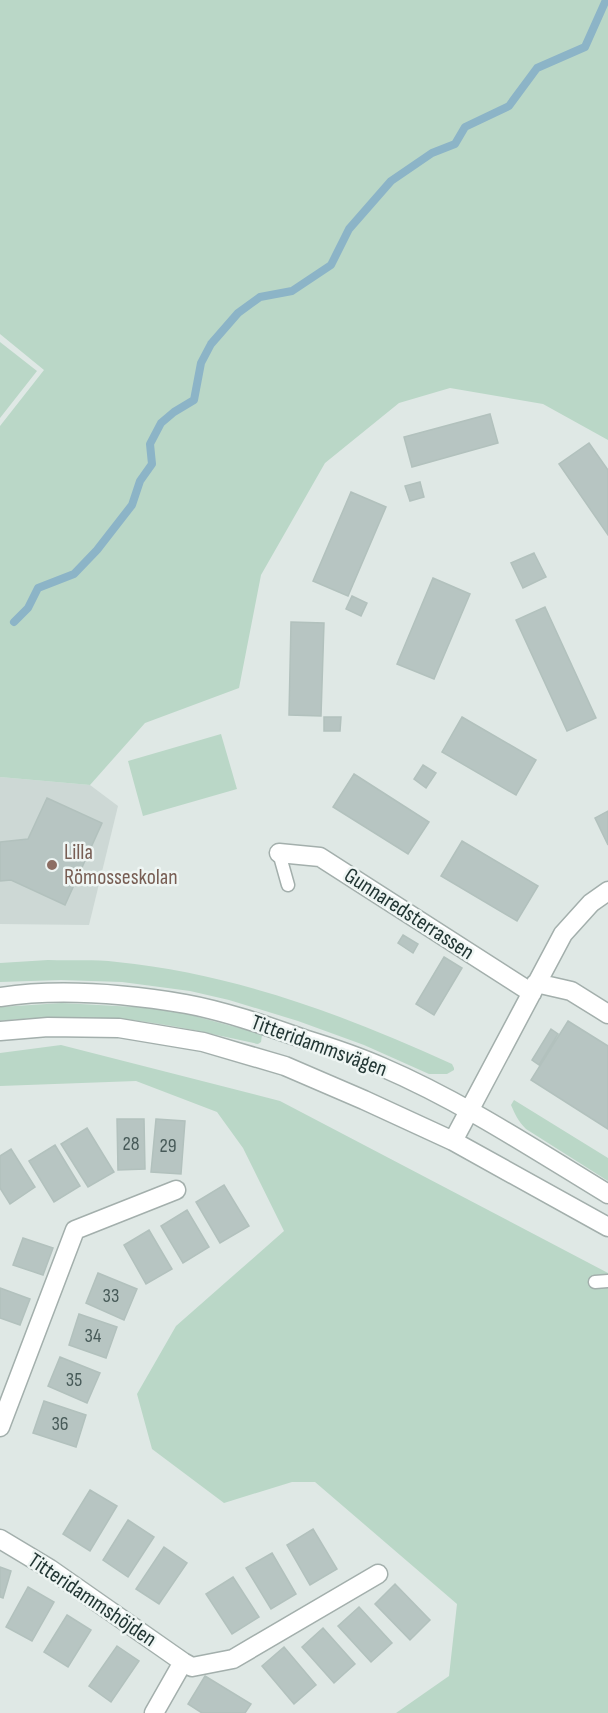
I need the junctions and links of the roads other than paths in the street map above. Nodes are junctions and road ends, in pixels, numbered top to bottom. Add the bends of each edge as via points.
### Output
1 (279, 853) joint
2 (288, 885) dead end
3 (608, 891) edge
4 (534, 988) junction
5 (0, 997) edge
6 (608, 1014) edge
7 (0, 1031) edge
8 (469, 1110) junction
9 (453, 1141) junction
10 (176, 1190) dead end
11 (608, 1194) edge
12 (608, 1227) edge
13 (1, 1423) edge
14 (0, 1539) edge
15 (378, 1574) dead end
16 (183, 1662) junction
17 (154, 1713) edge

1 - 2 lane
1 - 4 street, Gunnaredsterrassen via 320,857 369,894
3 - 4 street via 591,903 563,934
4 - 6 street, Gunnaredsterrassen via 571,992
4 - 8 street
5 - 8 street, Titteridammsvägen via 98,994 188,1004 258,1023 381,1066
7 - 9 street, Titteridammsvägen via 119,1028 203,1042 285,1066
8 - 9 street
8 - 11 street, Titteridammsvägen
9 - 12 street, Titteridammsvägen
10 - 13 street via 75,1230
14 - 16 street, Titteridammshöjden
15 - 16 street via 233,1659 192,1667
16 - 17 street

